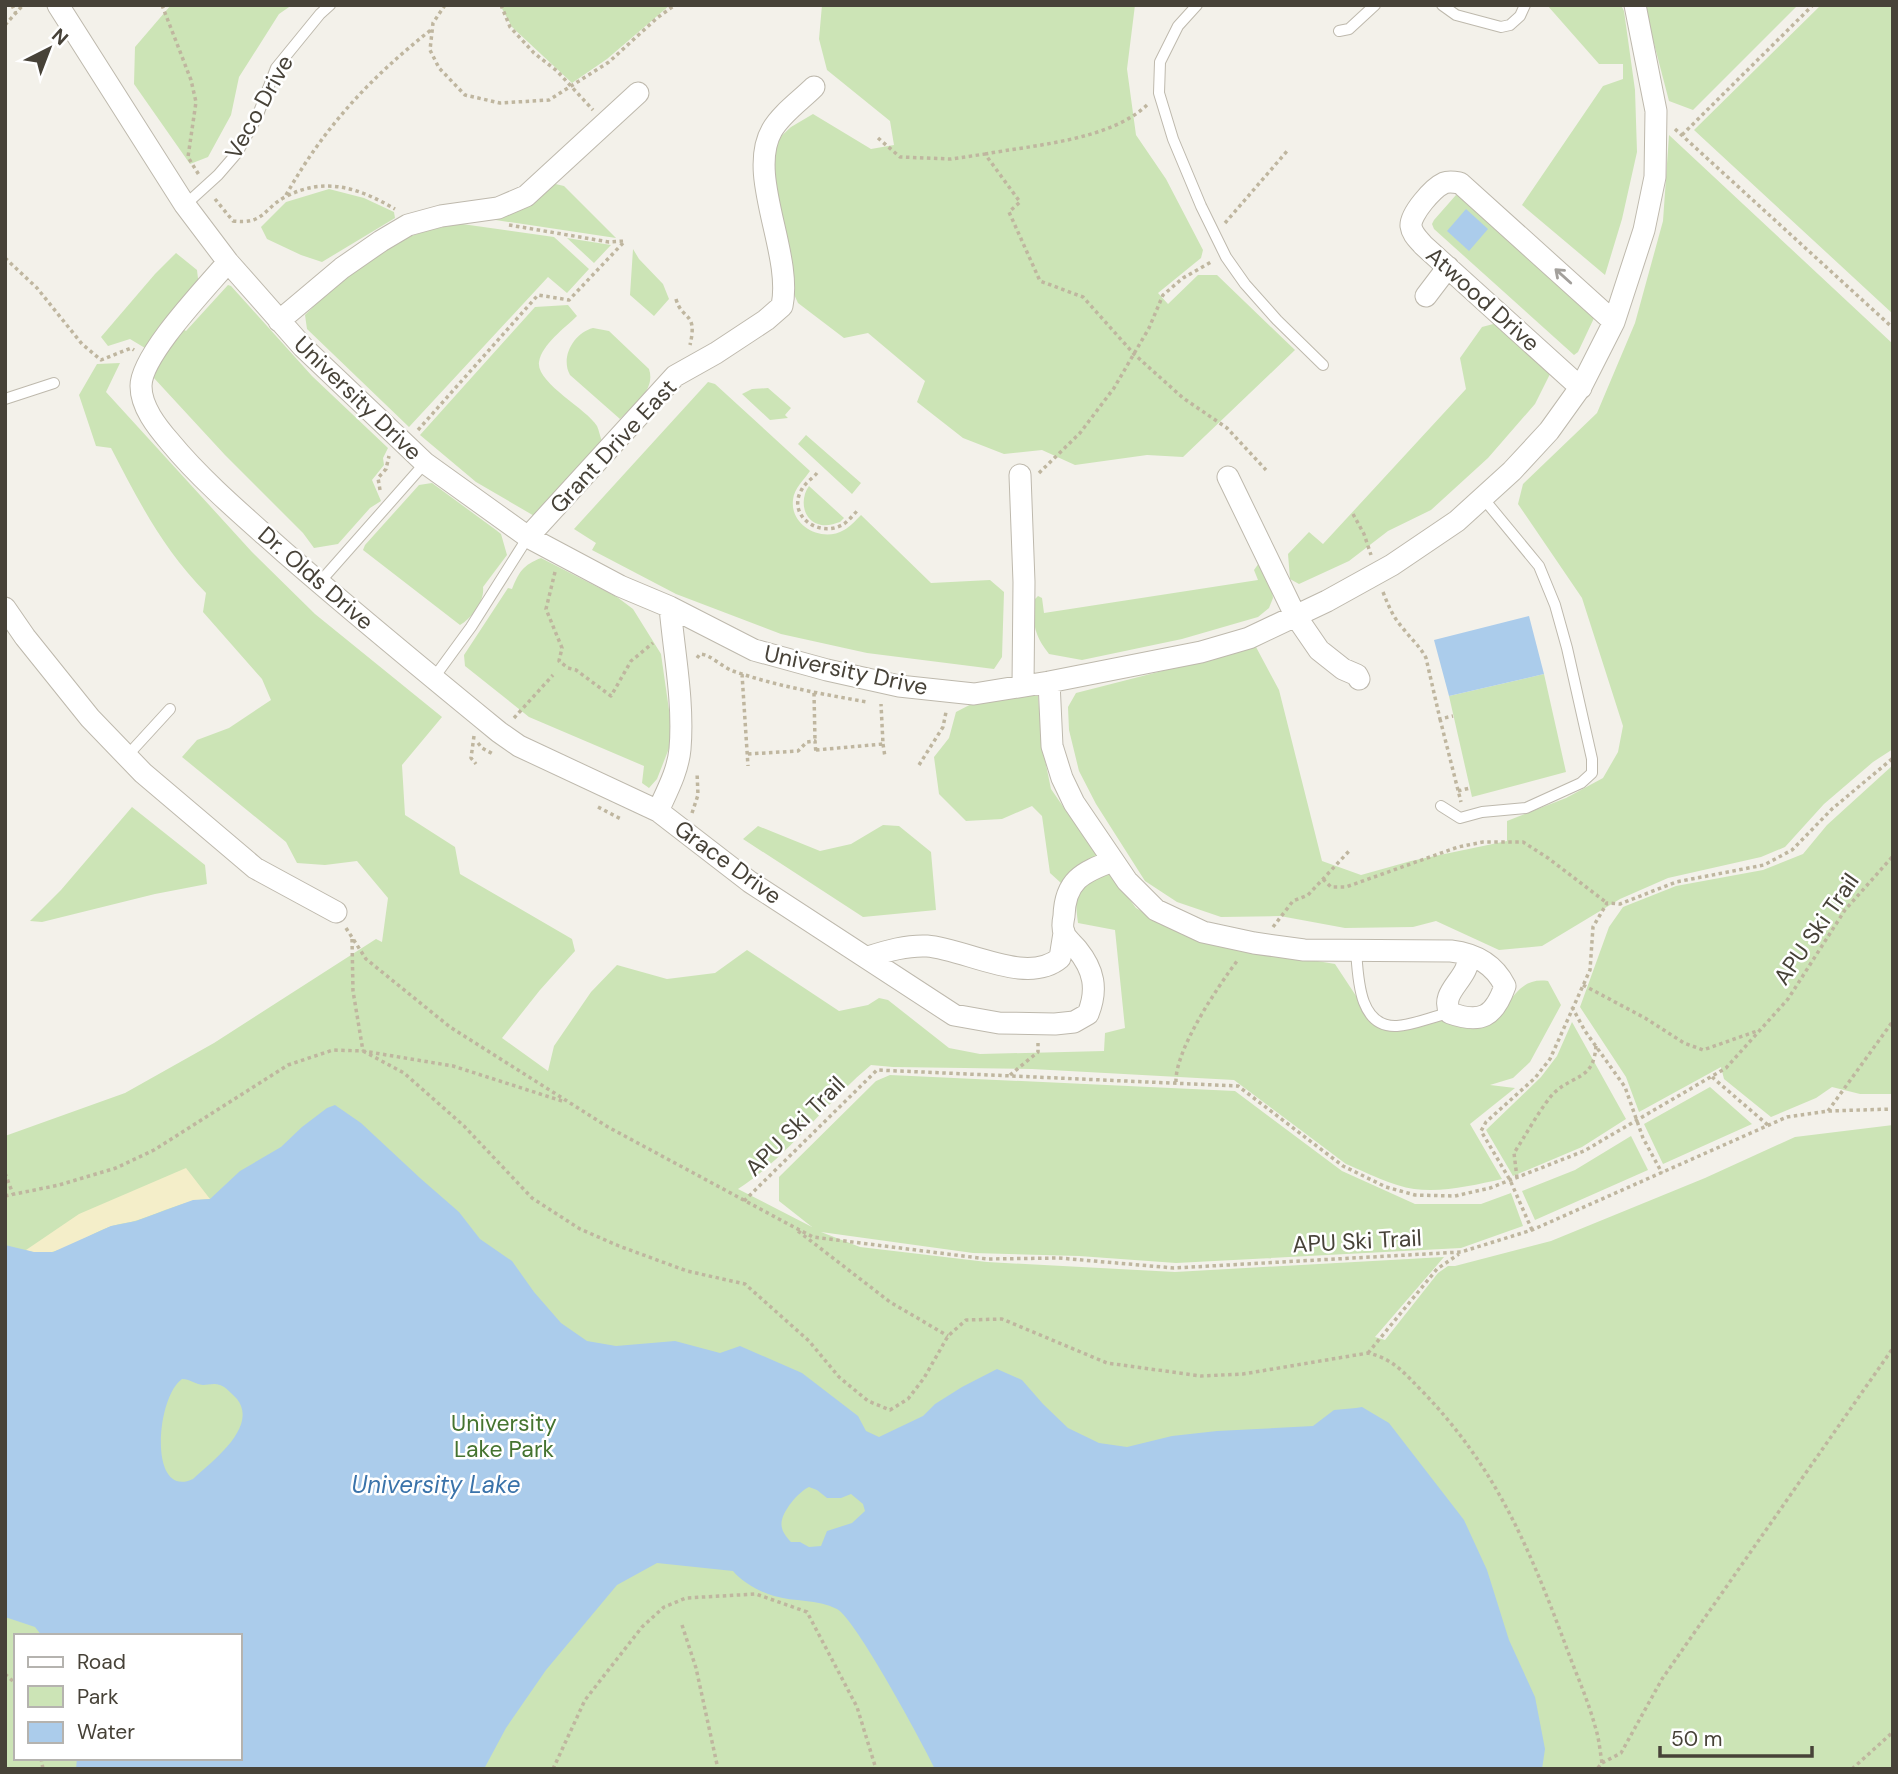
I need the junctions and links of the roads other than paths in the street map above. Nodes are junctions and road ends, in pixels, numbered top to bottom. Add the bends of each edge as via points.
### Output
1 (58, 5) edge
2 (330, 5) edge
3 (1197, 5) edge
4 (1375, 5) edge
5 (1442, 5) edge
6 (1525, 5) edge
7 (1635, 5) edge
8 (1339, 31) dead end
9 (814, 87) dead end
10 (638, 93) dead end
11 (185, 205) junction
12 (228, 262) junction
13 (1448, 267) junction
14 (1426, 296) dead end
15 (279, 321) junction
16 (1614, 322) junction
17 (1323, 365) dead end
18 (54, 383) dead end
19 (1581, 387) junction
20 (5, 399) edge
21 (425, 463) junction
22 (1020, 475) road end
23 (1228, 477) dead end
24 (1483, 498) junction
25 (528, 537) junction
26 (319, 583) junction
27 (670, 607) junction
28 (5, 608) edge
29 (1295, 615) junction
30 (433, 679) junction
31 (1359, 679) dead end
32 (1049, 682) junction
33 (1023, 686) junction
34 (170, 709) dead end
35 (126, 757) junction
36 (1441, 806) dead end
37 (658, 811) junction
38 (1113, 861) junction
39 (336, 912) road end
40 (1064, 933) junction
41 (1356, 949) junction
42 (1469, 955) junction
43 (868, 957) junction
44 (1450, 1013) junction

1 - 11 street, University Drive
2 - 11 lane, Veco Drive via 276,68 237,153
3 - 17 lane via 1178,26 1160,62 1158,93 1173,139 1215,235 1245,284
4 - 8 lane via 1349,29
5 - 6 lane via 1456,15 1501,27 1510,26
7 - 16 street, University Drive via 1656,111 1655,177 1644,230
9 - 25 street, Grant Drive East via 772,128 764,150 763,170 784,280 782,306 675,376
10 - 15 street via 526,196 498,208 408,225 342,268
11 - 12 street, University Drive
12 - 15 street, University Drive
12 - 26 street, Dr. Olds Drive via 146,366 141,386 145,403 170,443
13 - 14 street
16 -> 13 street, Atwood Drive via 1469,190 1451,181 1441,184 1416,210 1411,225 1415,236
13 - 19 street, Atwood Drive
15 - 21 street, University Drive
16 - 19 street, University Drive
18 - 20 lane
19 - 24 street, University Drive via 1549,431
21 - 25 street, University Drive
21 - 26 lane
22 - 33 street
23 - 29 street
24 - 29 street, University Drive via 1457,521 1374,576
24 - 36 lane via 1539,566 1555,604 1592,773 1581,783 1526,808 1461,818
25 - 27 street, University Drive
25 - 30 lane
26 - 30 street, Dr. Olds Drive
27 - 33 street, University Drive via 754,649 947,702
27 - 37 street, Grace Drive via 680,750
28 - 35 street
29 - 31 street via 1319,650
29 - 32 street, University Drive via 1249,638 1201,652
30 - 37 street, Dr. Olds Drive via 519,746
32 - 33 street, University Drive
32 - 38 street via 1052,746 1062,778
34 - 35 lane
35 - 39 street via 255,868
37 - 43 street, Grace Drive via 750,881
38 - 40 street via 1083,874 1067,891
38 - 41 street via 1156,910 1203,932 1304,950
40 - 43 street via 1060,958 1054,964 1032,968 1009,968 926,946
40 - 43 street, Grace Drive via 1095,982 1088,1014 1074,1022 999,1023 954,1015
41 - 42 street
41 - 44 lane via 1359,991 1372,1017 1398,1026
42 - 44 street via 1469,966 1447,999
42 - 44 street via 1498,972 1505,986 1498,1006 1485,1016 1470,1019

